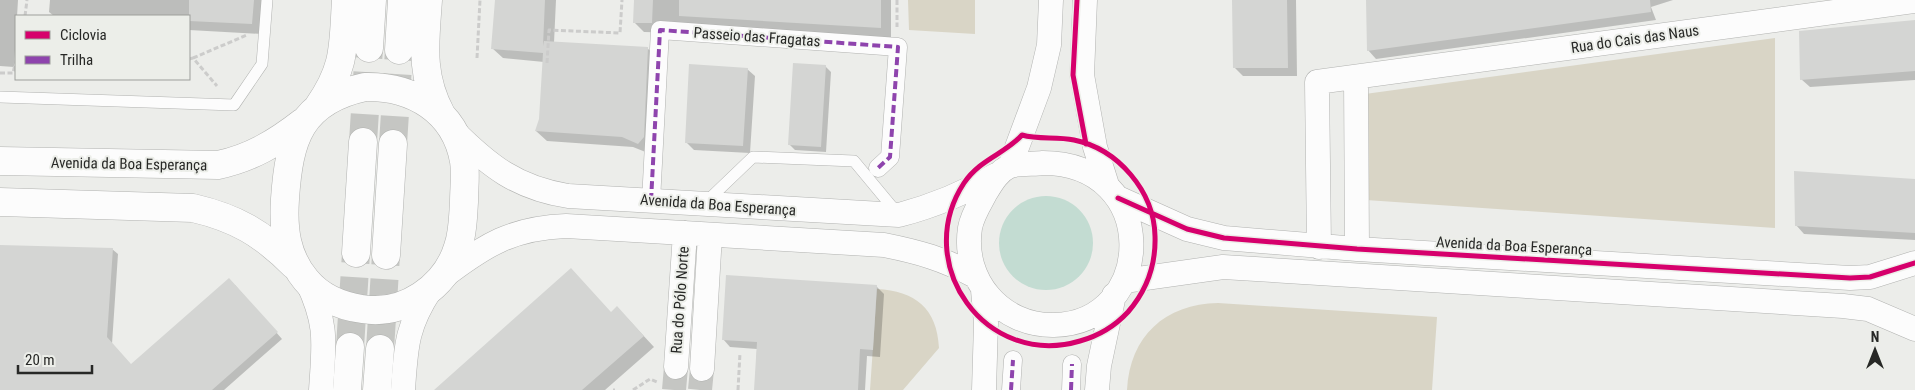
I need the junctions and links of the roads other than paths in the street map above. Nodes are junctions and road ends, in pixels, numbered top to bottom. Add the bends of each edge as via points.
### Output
1 (267, 0) edge
2 (346, 0) edge
3 (372, 0) edge
4 (402, 0) edge
5 (428, 0) edge
6 (1051, 0) edge
7 (1915, 0) edge
8 (1087, 3) edge
9 (369, 48) tunnel mouth
10 (399, 50) tunnel mouth
11 (1356, 77) junction
12 (0, 96) edge
13 (312, 114) junction
14 (447, 123) junction
15 (363, 142) tunnel mouth
16 (393, 144) tunnel mouth
17 (0, 161) edge
18 (878, 168) dead end
19 (1003, 171) junction
20 (1112, 191) junction
21 (651, 201) junction
22 (0, 202) edge
23 (704, 204) junction
24 (899, 215) junction
25 (685, 233) junction
26 (710, 235) junction
27 (1319, 247) junction
28 (1358, 249) junction
29 (356, 253) tunnel mouth
30 (386, 254) tunnel mouth
31 (1915, 262) edge
32 (302, 274) junction
33 (437, 283) junction
34 (979, 283) junction
35 (1119, 288) junction
36 (1915, 329) edge
37 (350, 347) tunnel mouth
38 (380, 349) tunnel mouth
39 (1013, 360) dead end
40 (1072, 364) dead end
41 (702, 369) tunnel mouth
42 (671, 377) tunnel mouth
43 (321, 390) edge
44 (347, 390) edge
45 (377, 390) edge
46 (403, 390) edge
47 (984, 390) edge
48 (1011, 390) edge
49 (1071, 390) edge
50 (1097, 390) edge

1 - 12 lane via 262,64 234,106
2 - 13 main road via 339,72
3 - 9 main road
4 - 10 main road
5 - 14 main road via 426,78 432,98
6 - 19 street via 1049,45 1039,88
7 - 11 street, Rua do Cais das Naus
8 - 20 street via 1082,75 1095,147
11 - 27 street, Rua do Cais das Naus via 1317,82
11 - 28 street
13 - 14 main road, Avenida da Boa Esperança via 348,91 382,87 414,95
13 - 17 main road, Avenida da Boa Esperança via 252,156 218,165
13 - 32 main road via 294,142 287,167 285,236
14 - 21 street, Avenida da Boa Esperança via 476,153 522,184 568,196
14 - 33 main road via 464,161 463,213 459,247
15 - 29 main road
16 - 30 main road
18 - 21 street, Passeio das Fragatas via 890,157 898,47 660,30
19 - 20 street via 1060,163 1085,170
19 - 24 street, Avenida da Boa Esperança via 949,199
19 - 34 street via 976,210 970,226 968,243
20 - 27 street, Avenida da Boa Esperança via 1187,229 1224,238
20 - 35 street via 1129,221 1132,247 1130,264
21 - 23 street, Avenida da Boa Esperança
22 - 32 main road via 193,208 215,213 249,227
23 - 24 street, Avenida da Boa Esperança
23 - 24 lane via 753,157 854,162
25 - 26 street, Avenida da Boa Esperança
25 - 33 street, Avenida da Boa Esperança via 542,226 499,239 470,256
25 - 42 street, Rua do Pólo Norte
26 - 34 street, Avenida da Boa Esperança via 884,246 919,252 948,261
26 - 41 street, Rua do Pólo Norte
27 - 28 street, Avenida da Boa Esperança
28 - 31 street, Avenida da Boa Esperança via 1850,278 1870,277
32 - 33 main road via 334,302 367,310 401,306 417,299
32 - 43 street via 323,322
33 - 46 street via 410,327
34 - 35 street via 994,303 1014,317 1055,325 1087,317 1102,308
34 - 47 street via 986,323
35 - 36 street via 1223,267 1843,306 1868,309
35 - 50 street via 1099,366
37 - 44 main road
38 - 45 main road
39 - 48 street
40 - 49 street

